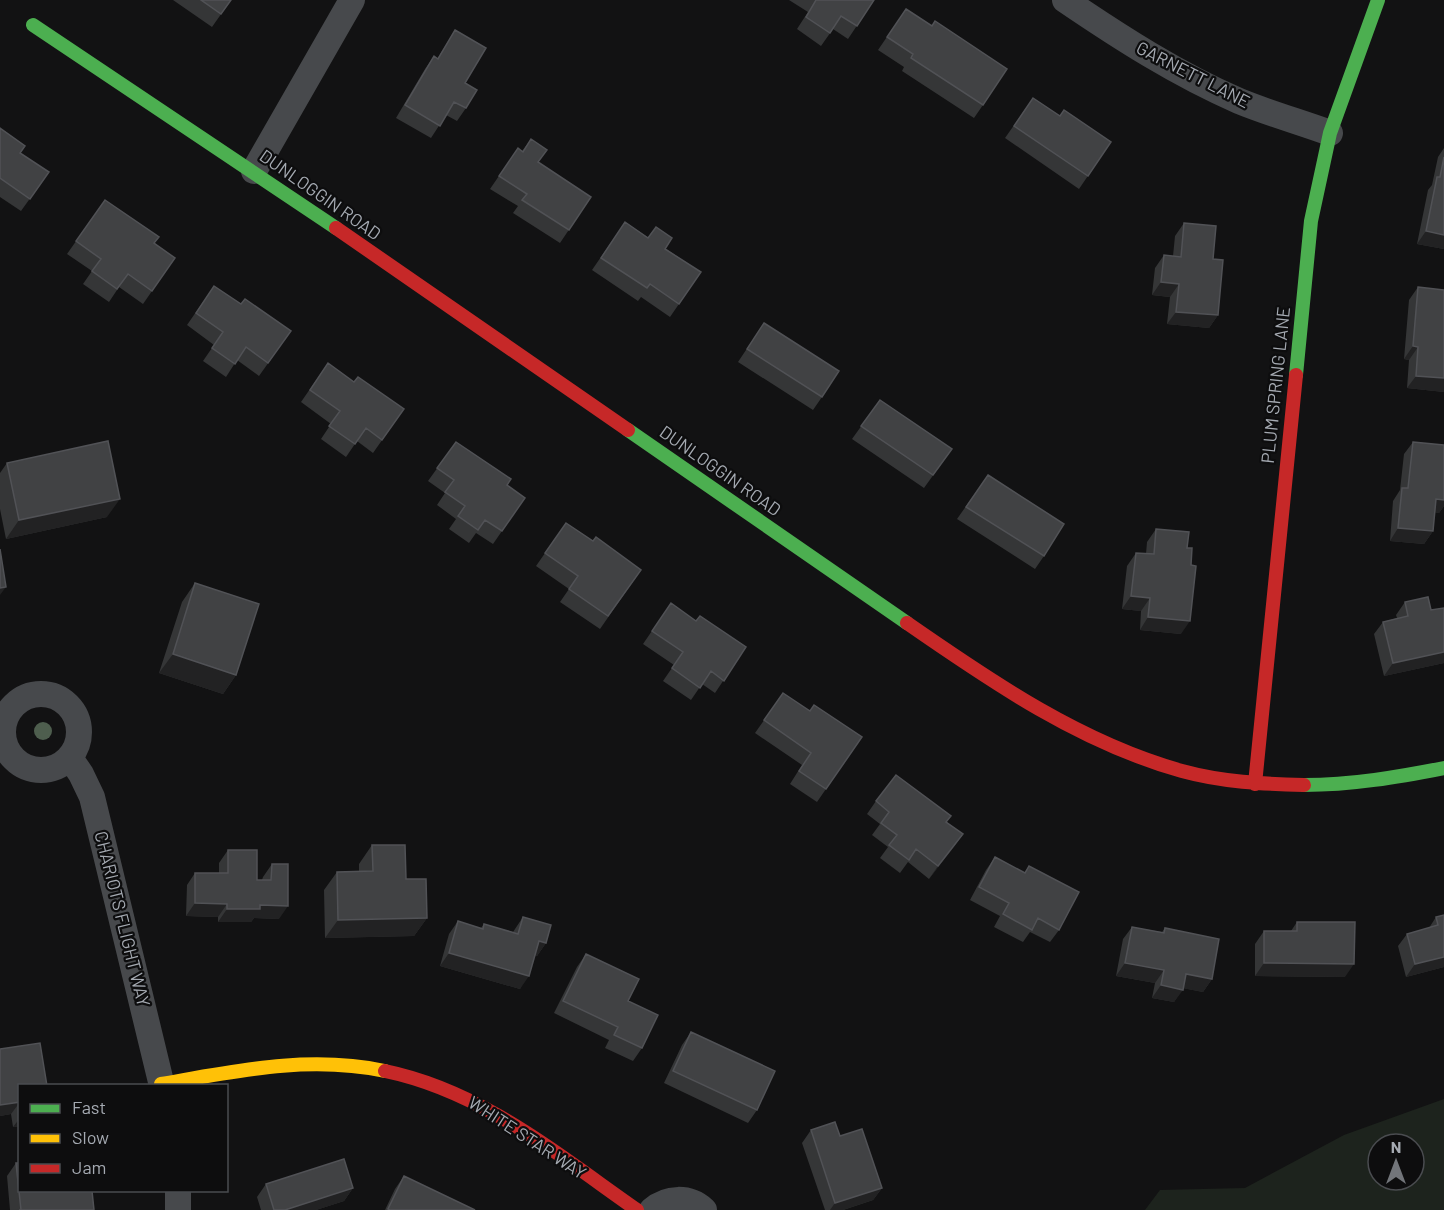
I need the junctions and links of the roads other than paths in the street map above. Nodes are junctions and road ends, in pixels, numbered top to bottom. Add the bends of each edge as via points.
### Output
1 (352, 0) edge
2 (1065, 0) edge
3 (1378, 0) edge
4 (33, 25) dead end
5 (1330, 133) junction
6 (254, 171) junction
7 (70, 758) dead end
8 (1444, 768) edge
9 (1256, 784) junction
10 (162, 1084) edge
11 (167, 1084) edge
12 (178, 1192) edge
13 (178, 1210) edge
14 (637, 1210) edge
15 (652, 1210) edge
16 (704, 1210) edge

1 - 6 street
2 - 5 street, GARNETT LANE via 1178,71 1240,101
3 - 5 street, PLUM SPRING LANE
4 - 6 street, DUNLOGGIN ROAD
5 - 9 street, PLUM SPRING LANE via 1311,221
6 - 9 street, DUNLOGGIN ROAD via 970,667 1063,723 1129,752 1183,771
7 - 10 street, CHARIOTS FLIGHT WAY via 92,797
8 - 9 street, DUNLOGGIN ROAD via 1329,785
11 - 14 street, WHITE STAR WAY via 231,1072 321,1063 415,1078 464,1097 507,1121
12 - 13 street
15 - 16 street via 660,1203 678,1199 698,1204

